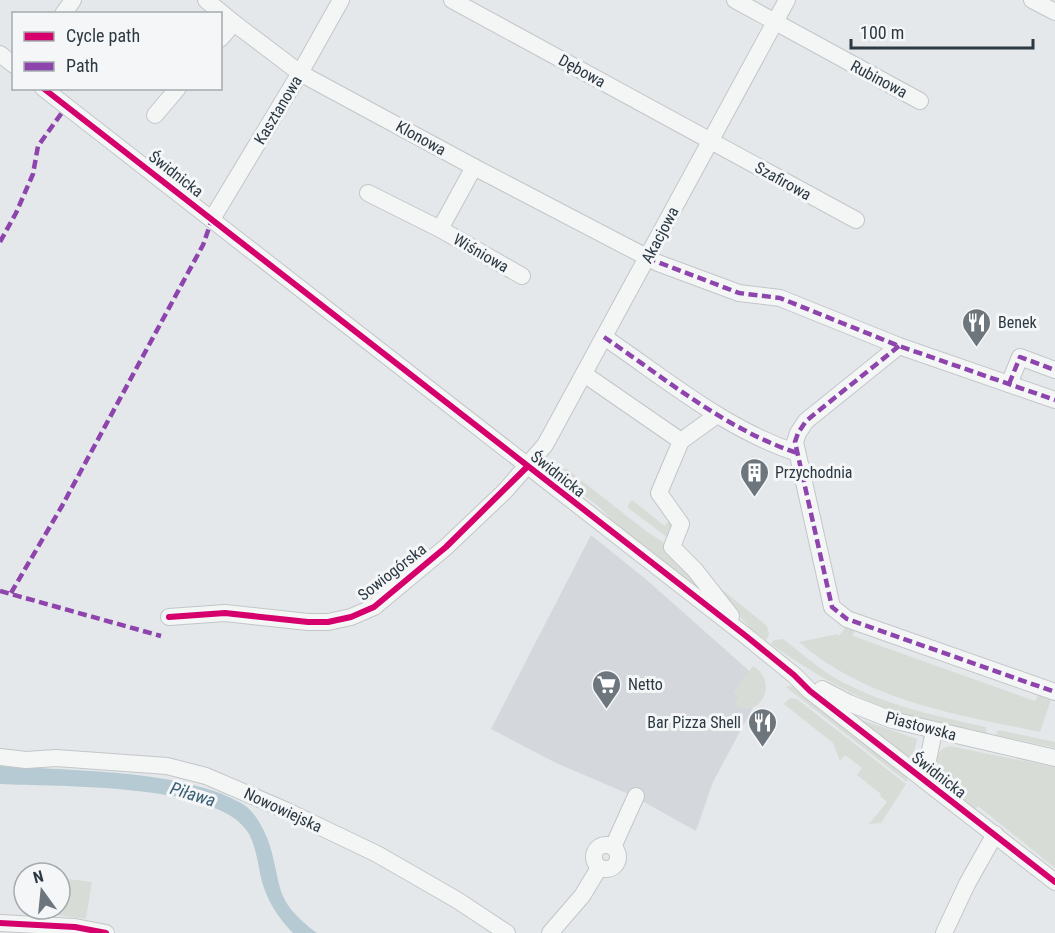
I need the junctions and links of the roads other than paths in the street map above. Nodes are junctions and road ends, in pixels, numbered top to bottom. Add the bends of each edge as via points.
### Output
1 (74, 0) edge
2 (206, 0) edge
3 (341, 0) edge
4 (452, 0) edge
5 (735, 0) edge
6 (787, 0) edge
7 (1032, 0) edge
8 (65, 12) edge
9 (221, 12) edge
10 (1055, 12) edge
11 (222, 13) edge
12 (775, 22) junction
13 (234, 23) junction
14 (222, 37) edge
15 (0, 54) edge
16 (12, 63) edge
17 (300, 73) junction
18 (46, 90) edge
19 (176, 90) edge
20 (920, 101) dead end
21 (155, 115) dead end
22 (711, 141) junction
23 (474, 168) junction
24 (368, 193) dead end
25 (212, 219) junction
26 (856, 220) dead end
27 (440, 229) junction
28 (647, 258) junction
29 (522, 276) dead end
30 (604, 337) junction
31 (899, 346) junction
32 (1055, 370) edge
33 (584, 374) junction
34 (1009, 384) junction
35 (1055, 399) edge
36 (717, 415) junction
37 (681, 441) junction
38 (797, 453) junction
39 (527, 467) junction
40 (169, 617) dead end
41 (746, 636) junction
42 (794, 675) junction
43 (1055, 692) edge
44 (934, 731) junction
45 (0, 757) edge
46 (1055, 758) edge
47 (924, 780) junction
48 (636, 796) dead end
49 (994, 834) junction
50 (1055, 882) edge
51 (0, 923) edge
52 (106, 933) edge
53 (507, 933) edge
54 (550, 933) edge
55 (945, 933) edge

1 - 8 street
2 - 9 street, Klonowa
3 - 17 street, Kasztanowa
4 - 22 street, Dębowa
5 - 12 street, Rubinowa
6 - 12 street, Akacjowa
7 - 10 street
11 - 13 street, Klonowa
12 - 20 street, Rubinowa
12 - 22 street, Akacjowa
13 - 14 street
13 - 17 street, Klonowa
15 - 16 street
17 - 23 street, Klonowa
17 - 25 street, Kasztanowa
18 - 25 street, Świdnicka
19 - 21 street
22 - 26 street, Szafirowa
22 - 28 street, Akacjowa
23 - 27 street, Wiśniowa
23 - 28 street, Klonowa
24 - 27 street, Wiśniowa
25 - 39 street, Świdnicka
27 - 29 street, Wiśniowa
28 - 30 street, Akacjowa
28 - 31 street, Klonowa via 739,294 780,298
30 - 33 street, Akacjowa
30 - 36 street
31 - 34 street, Klonowa
31 - 38 street via 806,421 795,442
32 - 34 street via 1020,357
33 - 37 street
33 - 39 street, Akacjowa via 545,445
34 - 35 street, Klonowa
36 - 37 street
36 - 38 street via 775,446
37 - 41 street via 659,494 681,524 672,547
38 - 43 street via 832,607 847,619
39 - 40 street, Sowiogórska via 446,547 374,607 351,617 328,622 225,613
39 - 41 street, Świdnicka
41 - 42 street, Świdnicka
42 - 44 street, Piastowska via 849,703
42 - 47 street, Świdnicka
44 - 46 street, Piastowska
44 - 47 street
45 - 53 street, Nowowiejska via 167,766 206,776 377,854
47 - 49 street, Świdnicka
48 - 54 street via 613,847 618,854 617,863 608,870 599,868 582,896
49 - 50 street, Świdnicka
49 - 55 street
51 - 52 street via 75,927

